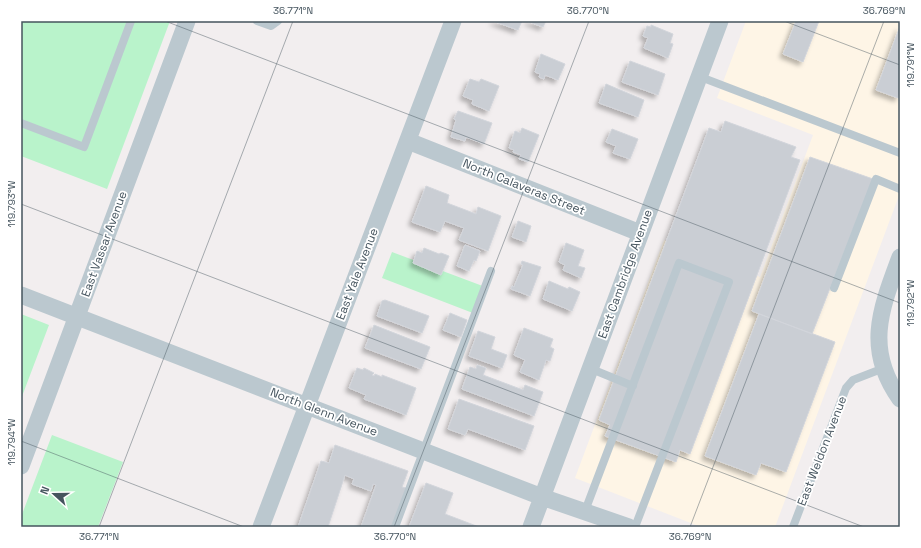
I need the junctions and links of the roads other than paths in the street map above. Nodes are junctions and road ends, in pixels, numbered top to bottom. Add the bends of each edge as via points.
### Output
1 (131, 21) edge
2 (188, 21) edge
3 (257, 21) edge
4 (278, 21) edge
5 (453, 21) edge
6 (720, 21) edge
7 (698, 76) junction
8 (21, 123) edge
9 (408, 141) junction
10 (900, 153) edge
11 (900, 188) edge
12 (640, 233) junction
13 (900, 257) edge
14 (491, 271) dead end
15 (834, 288) dead end
16 (21, 295) edge
17 (77, 316) junction
18 (589, 368) junction
19 (884, 368) junction
20 (633, 386) junction
21 (900, 399) edge
22 (307, 405) junction
23 (423, 451) junction
24 (21, 466) edge
25 (542, 497) junction
26 (585, 511) junction
27 (261, 527) edge
28 (395, 527) edge
29 (531, 527) edge
30 (629, 527) edge
31 (635, 527) edge
32 (793, 527) edge

1 - 8 lane via 84,147
2 - 17 street, East Vassar Avenue
3 - 4 lane via 271,26
5 - 9 street, East Yale Avenue
6 - 7 street, East Cambridge Avenue
7 - 10 lane
7 - 12 street, East Cambridge Avenue
9 - 12 street, North Calaveras Street
9 - 22 street, East Yale Avenue
11 - 15 lane via 876,179
12 - 18 street, East Cambridge Avenue
13 - 19 street via 884,299 880,321 879,346
14 - 23 lane
16 - 17 street, North Glenn Avenue
17 - 22 street, North Glenn Avenue
17 - 24 street, East Vassar Avenue
18 - 20 lane
18 - 25 street, East Cambridge Avenue
19 - 21 street
19 - 32 lane, East Weldon Avenue via 853,380 846,388
20 - 26 lane
20 - 31 lane via 679,263 729,282
22 - 23 street, North Glenn Avenue
22 - 27 street, East Yale Avenue
23 - 25 street, North Glenn Avenue
23 - 28 lane
25 - 26 street, North Glenn Avenue
25 - 29 street, East Cambridge Avenue
26 - 30 street, North Glenn Avenue

